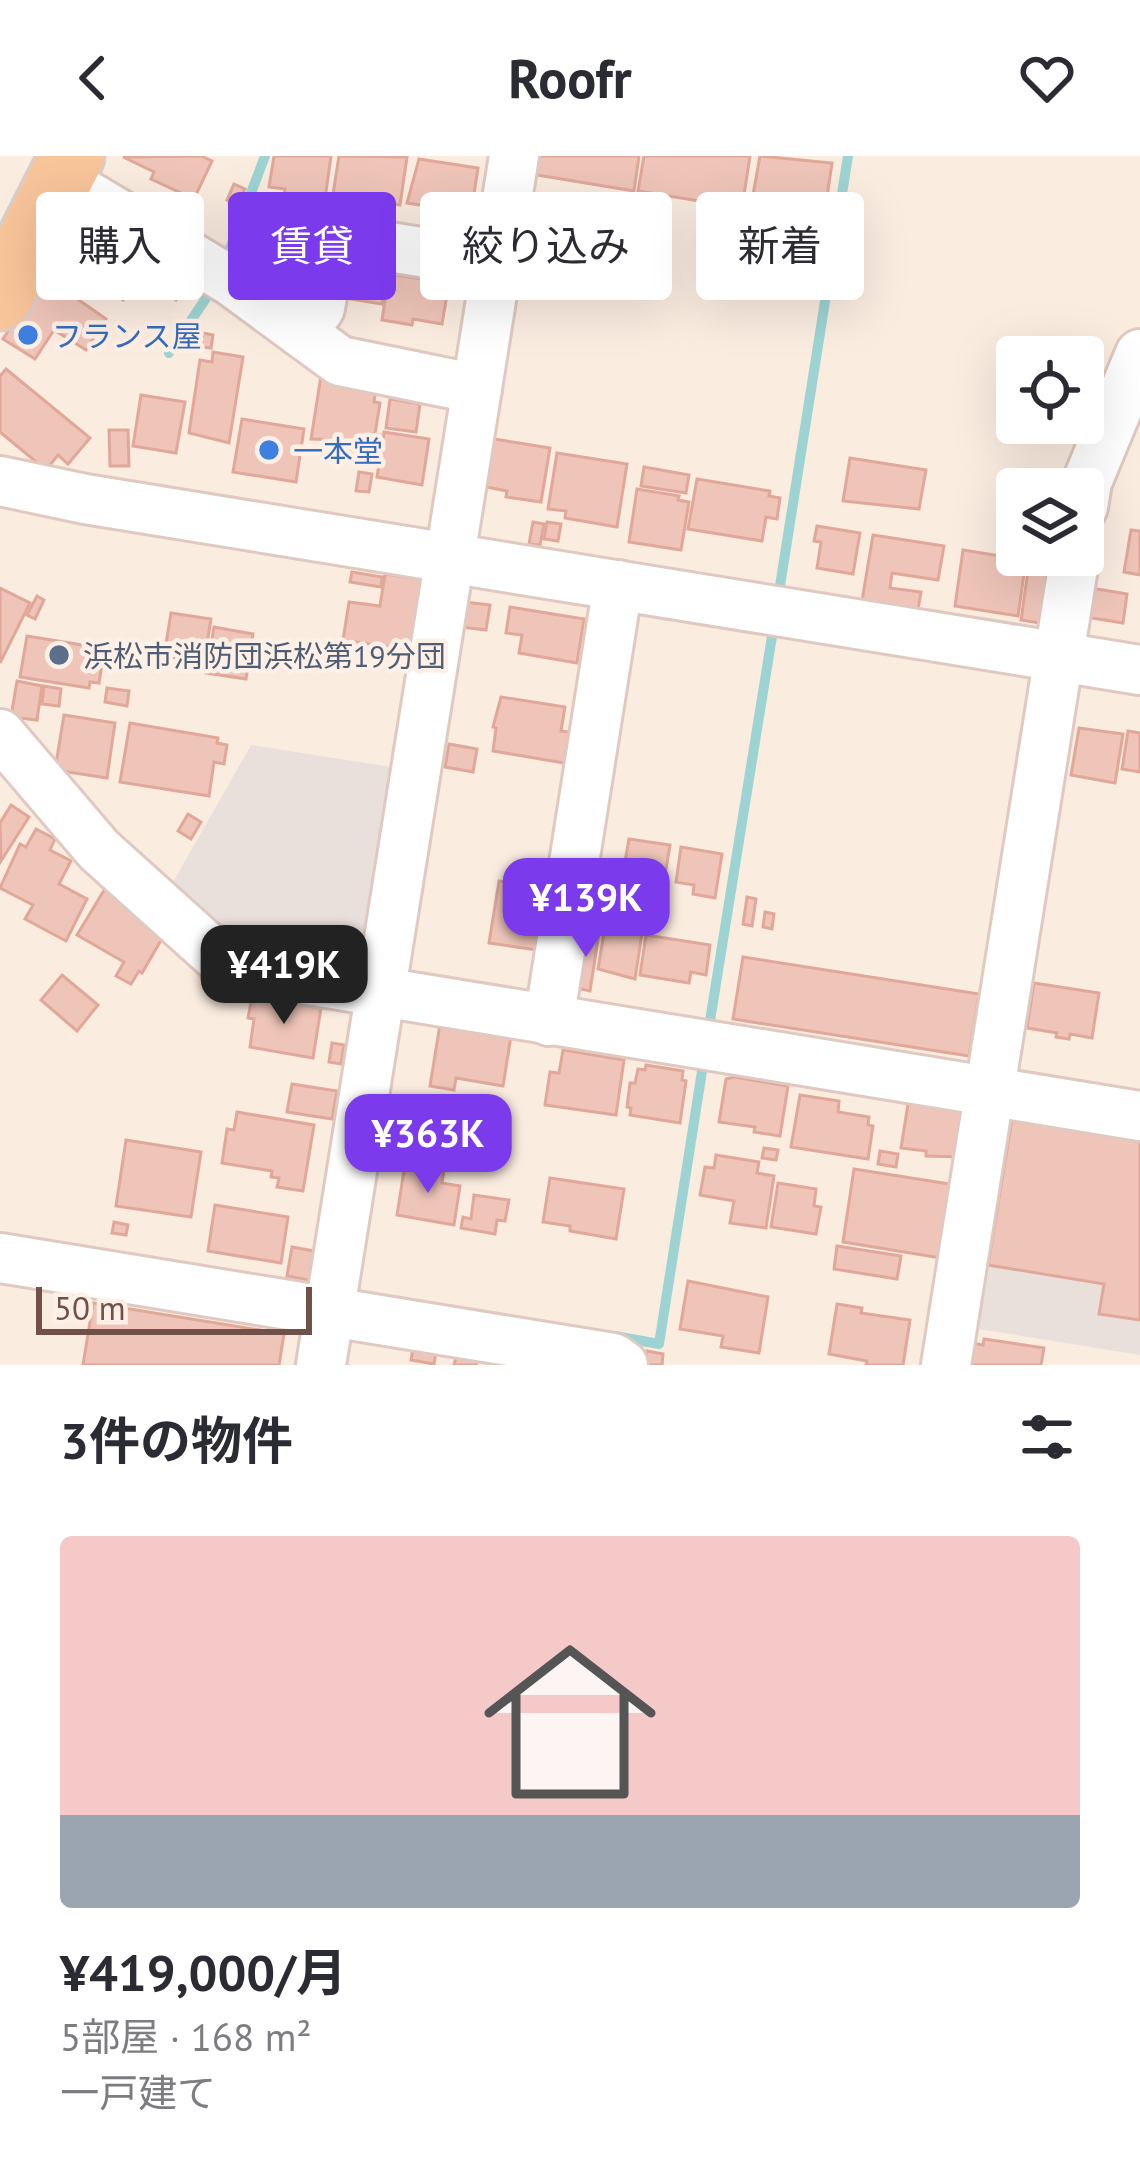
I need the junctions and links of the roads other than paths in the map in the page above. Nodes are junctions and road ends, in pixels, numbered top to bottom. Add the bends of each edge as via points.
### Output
1 (514, 156) edge
2 (66, 168) edge
3 (508, 192) edge
4 (420, 252) edge
5 (8, 263) edge
6 (491, 300) edge
7 (302, 333) junction
8 (1140, 354) edge
9 (477, 389) junction
10 (1093, 468) edge
11 (0, 482) edge
12 (449, 558) junction
13 (1072, 576) edge
14 (618, 585) junction
15 (1059, 656) junction
16 (1140, 670) edge
17 (0, 734) edge
18 (380, 993) junction
19 (549, 1021) junction
20 (989, 1092) junction
21 (1140, 1116) edge
22 (0, 1258) edge
23 (330, 1311) junction
24 (321, 1365) edge
25 (623, 1365) edge
26 (946, 1365) edge

1 - 3 street
2 - 5 main road
2 - 7 street
4 - 7 street via 332,238 320,308
6 - 9 street
7 - 9 street via 340,361
8 - 10 street
9 - 12 street
11 - 12 street
12 - 14 street
12 - 18 street
13 - 15 street
14 - 15 street
14 - 19 street
15 - 16 street
15 - 20 street
17 - 18 street via 99,850 229,967
18 - 19 street
18 - 23 street
19 - 20 street
20 - 21 street
20 - 26 street
22 - 23 street
23 - 24 street
23 - 25 street

